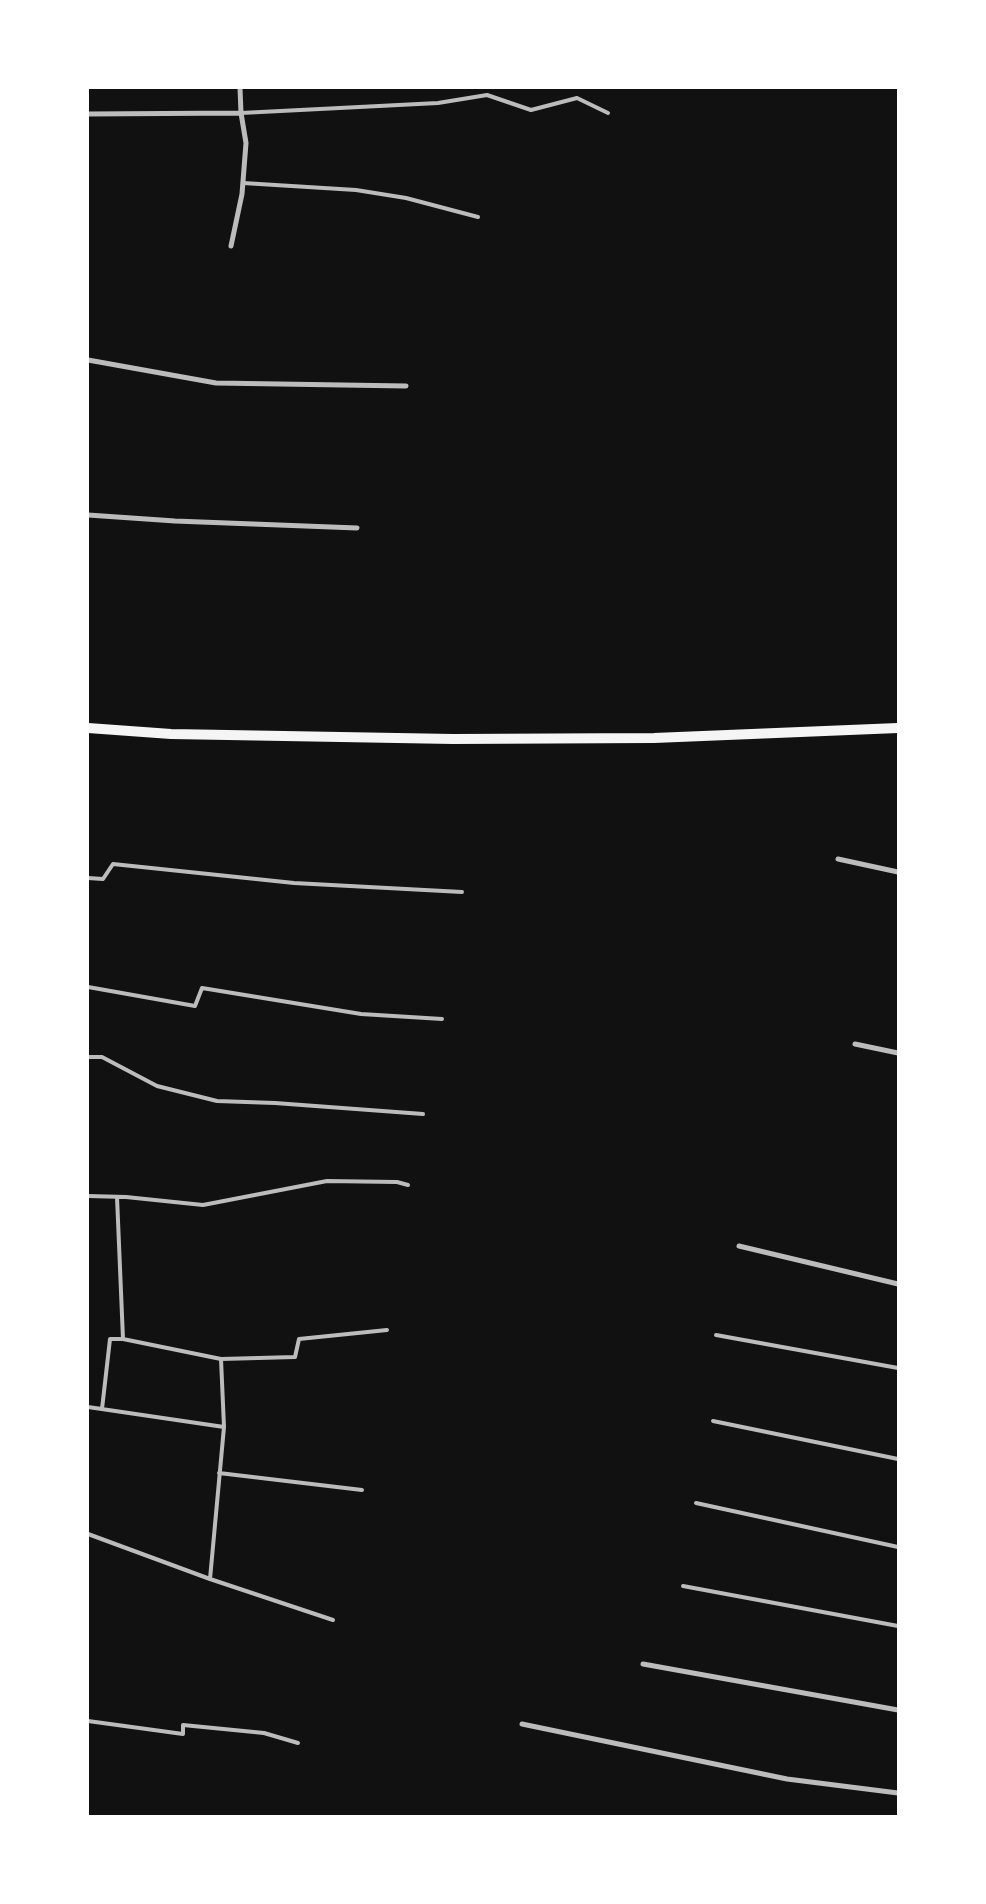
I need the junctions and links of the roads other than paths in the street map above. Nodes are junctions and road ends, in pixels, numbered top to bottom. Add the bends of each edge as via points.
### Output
1 (240, 88) edge
2 (241, 113) junction
3 (608, 113) dead end
4 (88, 114) edge
5 (243, 183) junction
6 (478, 218) dead end
7 (231, 246) dead end
8 (88, 360) edge
9 (406, 386) dead end
10 (88, 515) edge
11 (357, 528) dead end
12 (88, 728) edge
13 (898, 728) edge
14 (838, 859) dead end
15 (898, 872) edge
16 (88, 878) edge
17 (462, 892) dead end
18 (88, 987) edge
19 (442, 1019) dead end
20 (855, 1044) dead end
21 (898, 1053) edge
22 (88, 1056) edge
23 (423, 1114) dead end
24 (408, 1185) dead end
25 (88, 1196) edge
26 (117, 1197) junction
27 (739, 1246) dead end
28 (898, 1284) edge
29 (387, 1330) dead end
30 (716, 1336) dead end
31 (123, 1339) junction
32 (221, 1359) junction
33 (898, 1368) edge
34 (88, 1407) edge
35 (102, 1409) junction
36 (713, 1421) dead end
37 (224, 1427) junction
38 (898, 1459) edge
39 (219, 1473) junction
40 (362, 1490) dead end
41 (696, 1504) dead end
42 (88, 1534) edge
43 (898, 1547) edge
44 (210, 1579) junction
45 (683, 1586) dead end
46 (333, 1620) dead end
47 (898, 1626) edge
48 (643, 1664) dead end
49 (898, 1710) edge
50 (88, 1720) edge
51 (522, 1724) dead end
52 (298, 1743) dead end
53 (898, 1793) edge

1 - 2 street
2 - 3 lane via 438,102 486,95 531,110 577,98
2 - 4 street
2 - 5 street via 246,143
5 - 6 lane via 356,190 406,198
5 - 7 street
8 - 9 street via 216,383
10 - 11 street
12 - 13 main road via 171,734 453,739 654,738
14 - 15 street
16 - 17 lane via 103,879 112,864 294,883
18 - 19 lane via 195,1006 202,988 361,1014
20 - 21 street
22 - 23 lane via 102,1057 157,1086 217,1101
24 - 26 lane via 398,1182 327,1181 203,1205
25 - 26 lane
26 - 31 lane
27 - 28 street
29 - 32 lane via 299,1339 295,1357
30 - 33 lane
31 - 32 lane
31 - 35 lane via 110,1339
32 - 37 lane
34 - 35 lane
35 - 37 lane
36 - 38 lane
37 - 39 lane
39 - 40 lane
39 - 44 lane
41 - 43 lane
42 - 44 lane
44 - 46 lane
45 - 47 lane
48 - 49 street
50 - 52 lane via 183,1734 183,1725 255,1732
51 - 53 street via 787,1779

